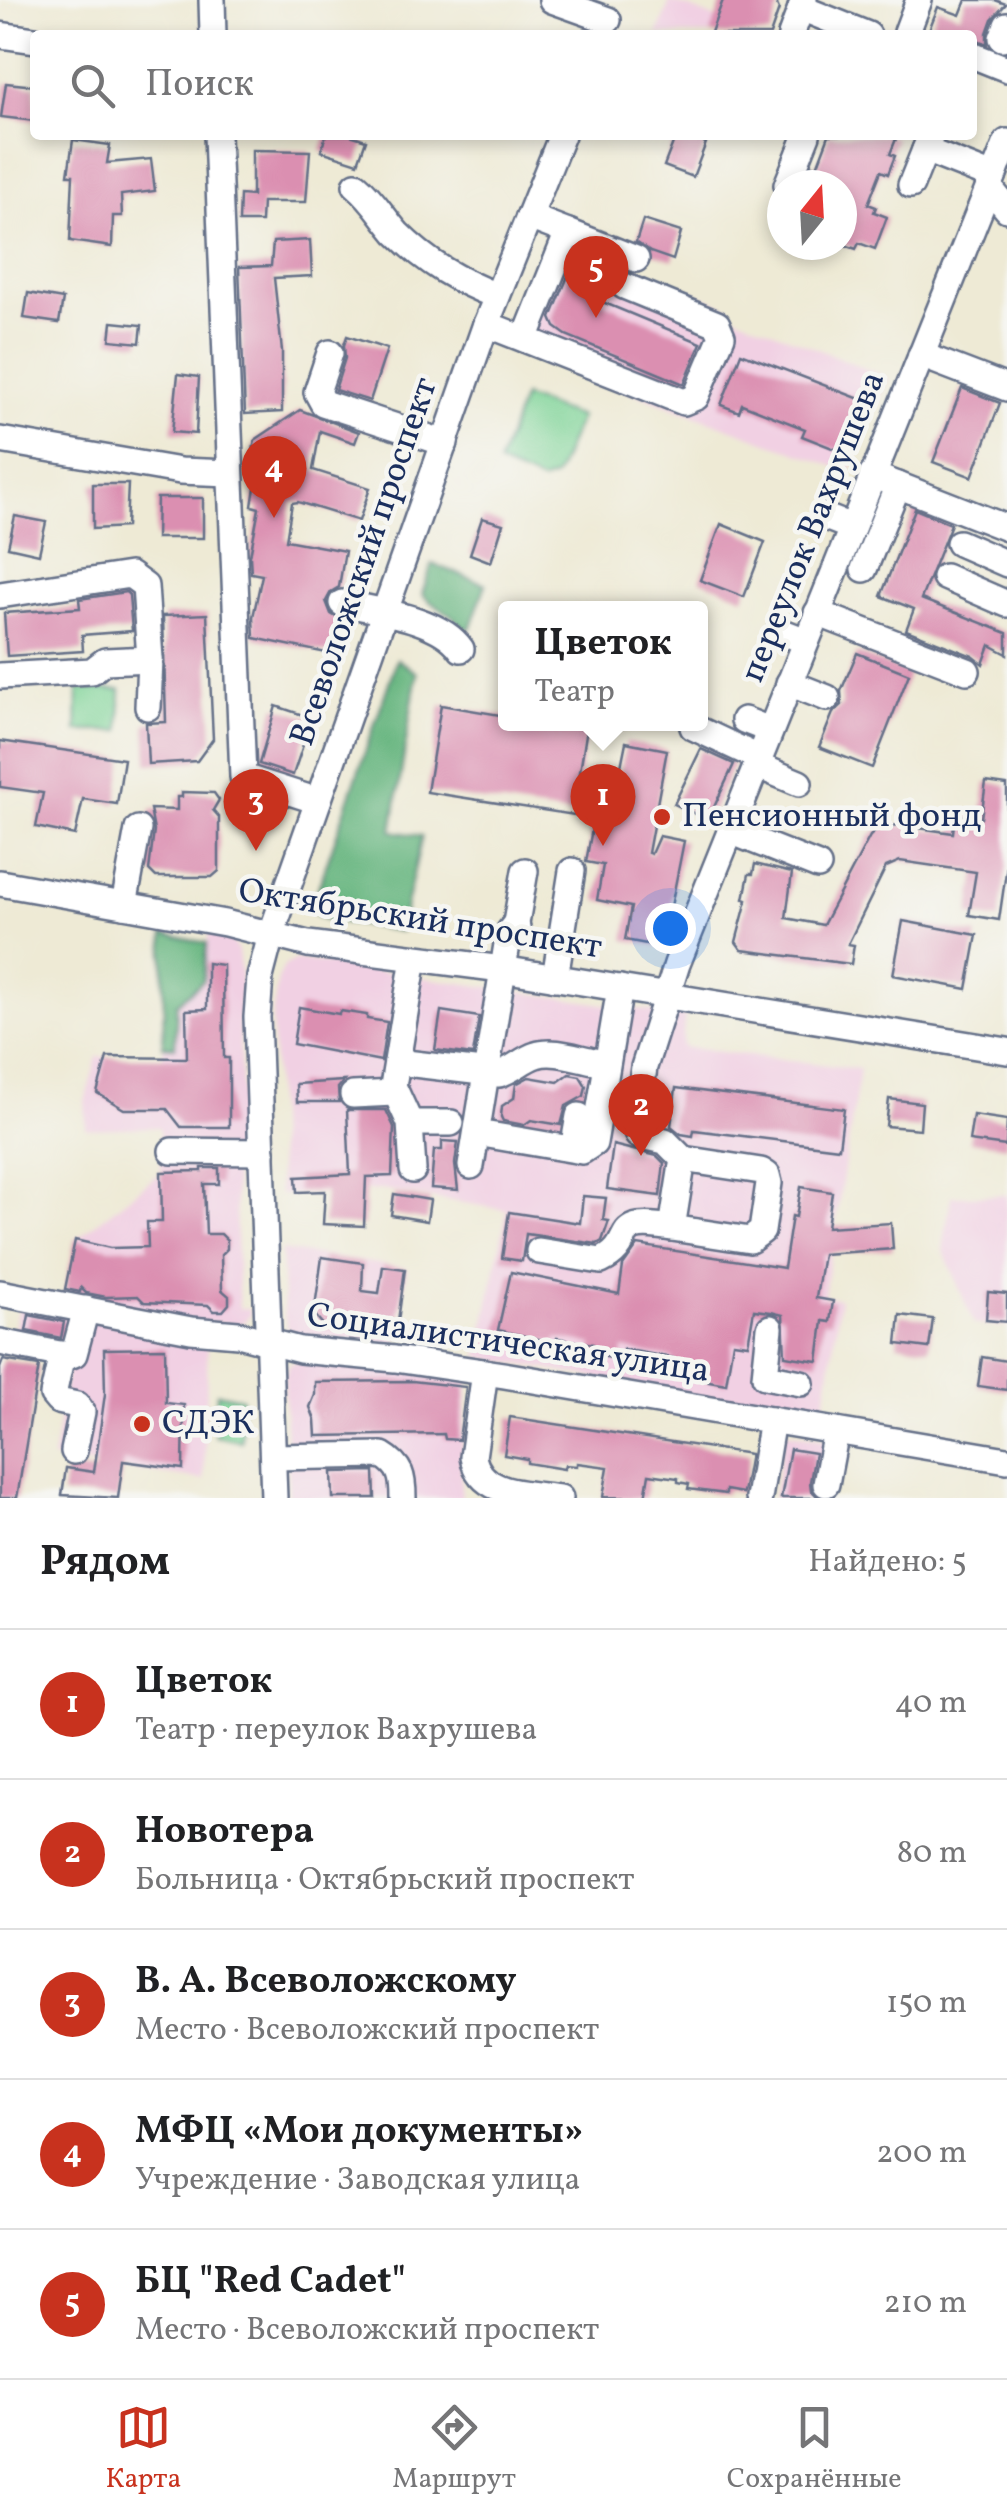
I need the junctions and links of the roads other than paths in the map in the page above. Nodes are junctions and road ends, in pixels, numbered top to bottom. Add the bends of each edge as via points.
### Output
1 (212, 0) edge
2 (552, 0) edge
3 (919, 0) edge
4 (802, 4) edge
5 (609, 18) edge
6 (214, 30) edge
7 (793, 30) edge
8 (850, 30) edge
9 (907, 30) edge
10 (0, 35) edge
11 (30, 39) edge
12 (977, 57) edge
13 (1007, 69) edge
14 (217, 140) edge
15 (560, 140) edge
16 (804, 140) edge
17 (1007, 142) edge
18 (928, 143) edge
19 (793, 170) edge
20 (991, 182) junction
21 (356, 185) dead end
22 (912, 185) dead end
23 (1007, 209) edge
24 (529, 217) junction
25 (568, 232) junction
26 (636, 259) dead end
27 (624, 286) dead end
28 (497, 296) junction
29 (486, 324) junction
30 (525, 339) junction
31 (330, 353) dead end
32 (921, 354) junction
33 (1007, 388) edge
34 (0, 440) edge
35 (444, 443) junction
36 (230, 473) junction
37 (872, 475) junction
38 (898, 485) junction
39 (823, 516) dead end
40 (852, 528) junction
41 (1007, 528) edge
42 (959, 544) dead end
43 (1007, 564) edge
44 (864, 570) dead end
45 (945, 577) dead end
46 (0, 595) edge
47 (342, 603) dead end
48 (1007, 604) edge
49 (818, 612) junction
50 (383, 618) junction
51 (780, 631) dead end
52 (806, 641) junction
53 (471, 656) dead end
54 (150, 659) junction
55 (967, 671) dead end
56 (0, 676) edge
57 (789, 683) junction
58 (827, 698) dead end
59 (148, 707) dead end
60 (744, 720) dead end
61 (770, 730) junction
62 (701, 731) edge
63 (758, 762) junction
64 (800, 782) dead end
65 (318, 801) junction
66 (138, 829) dead end
67 (730, 831) junction
68 (818, 866) dead end
69 (525, 871) dead end
70 (572, 871) dead end
71 (0, 884) edge
72 (124, 906) junction
73 (271, 935) junction
74 (414, 958) junction
75 (508, 971) junction
76 (555, 978) junction
77 (620, 988) junction
78 (666, 996) junction
79 (1007, 1051) edge
80 (594, 1061) dead end
81 (397, 1062) junction
82 (488, 1072) junction
83 (394, 1092) junction
84 (353, 1094) dead end
85 (579, 1116) dead end
86 (410, 1123) junction
87 (452, 1123) dead end
88 (477, 1133) junction
89 (573, 1150) junction
90 (172, 1151) dead end
91 (262, 1152) junction
92 (683, 1159) junction
93 (472, 1166) dead end
94 (412, 1170) dead end
95 (672, 1228) junction
96 (539, 1251) dead end
97 (1, 1299) edge
98 (86, 1309) junction
99 (770, 1328) dead end
100 (268, 1341) junction
101 (0, 1342) edge
102 (62, 1354) junction
103 (485, 1372) junction
104 (774, 1380) junction
105 (801, 1384) dead end
106 (770, 1420) junction
107 (836, 1431) junction
108 (74, 1451) dead end
109 (273, 1457) junction
110 (1007, 1460) edge
111 (826, 1484) dead end
112 (274, 1498) edge
113 (403, 1498) edge
114 (560, 1498) edge
115 (758, 1498) edge

1 - 6 street
2 - 5 street
3 - 9 street
4 - 7 street
4 - 8 street
10 - 11 street
12 - 13 street
14 - 36 street
15 - 24 street, Всеволожский проспект
16 - 19 street
17 - 20 street, переулок Вахрушева
18 - 20 street
18 - 22 street
20 - 23 street
20 - 32 street, переулок Вахрушева
21 - 28 street via 435,267
24 - 25 street
24 - 28 street, Всеволожский проспект
25 - 26 street
25 - 30 street
27 - 30 street via 716,324 722,336 696,397 684,402
28 - 29 street, Всеволожский проспект
29 - 30 street
29 - 35 street, Всеволожский проспект
31 - 35 street via 317,392 323,403
32 - 33 street
32 - 37 street, переулок Вахрушева
34 - 36 street via 180,471
35 - 50 street, Всеволожский проспект
36 - 65 street via 242,777
37 - 38 street
37 - 40 street, переулок Вахрушева
38 - 41 street
38 - 44 street
39 - 40 street
40 - 49 street, переулок Вахрушева
42 - 43 street
45 - 48 street
46 - 54 street via 130,576 145,586
47 - 50 street
49 - 52 street, переулок Вахрушева
49 - 55 street
50 - 53 street via 452,636
50 - 65 street, Всеволожский проспект
51 - 52 street
52 - 57 street, переулок Вахрушева
54 - 56 street via 105,661 92,671
54 - 59 street
57 - 58 street
57 - 61 street, переулок Вахрушева
60 - 61 street
61 - 63 street, переулок Вахрушева
62 - 63 street
63 - 64 street
63 - 67 street, переулок Вахрушева
65 - 73 street, Всеволожский проспект
66 - 72 street
67 - 68 street
67 - 78 street, переулок Вахрушева
69 - 75 street via 520,934
70 - 76 street
71 - 72 street, Октябрьский проспект
72 - 73 street, Октябрьский проспект
73 - 74 street, Октябрьский проспект
73 - 91 street, Всеволожский проспект via 257,1016
74 - 75 street, Октябрьский проспект
74 - 81 street
75 - 76 street, Октябрьский проспект
75 - 82 street
76 - 77 street, Октябрьский проспект
77 - 78 street, Октябрьский проспект
77 - 89 street via 594,1143
78 - 79 street, Октябрьский проспект
78 - 92 street, переулок Вахрушева via 644,1066 636,1128 644,1138 672,1145
80 - 82 street via 550,1053 534,1055 512,1071
81 - 82 street
81 - 83 street
82 - 88 street
83 - 84 street
83 - 86 street
85 - 89 street
86 - 87 street
86 - 94 street
88 - 89 street
88 - 93 street
90 - 91 street
91 - 100 street, Всеволожский проспект
92 - 95 street
92 - 95 street via 767,1175 762,1232 750,1240
95 - 96 street via 631,1226 601,1261
97 - 98 street, Социалистическая улица
98 - 100 street, Социалистическая улица
98 - 102 street via 77,1350
99 - 104 street via 764,1372
100 - 103 street, Социалистическая улица
100 - 109 street, Всеволожский проспект
101 - 102 street
102 - 108 street via 53,1394 82,1412
103 - 106 street, Социалистическая улица
103 - 114 street via 476,1470 498,1488
104 - 105 street
104 - 106 street
106 - 107 street, Социалистическая улица
106 - 115 street
107 - 110 street, Социалистическая улица
107 - 111 street
109 - 112 street, Всеволожский проспект
109 - 113 street via 382,1455 396,1463

